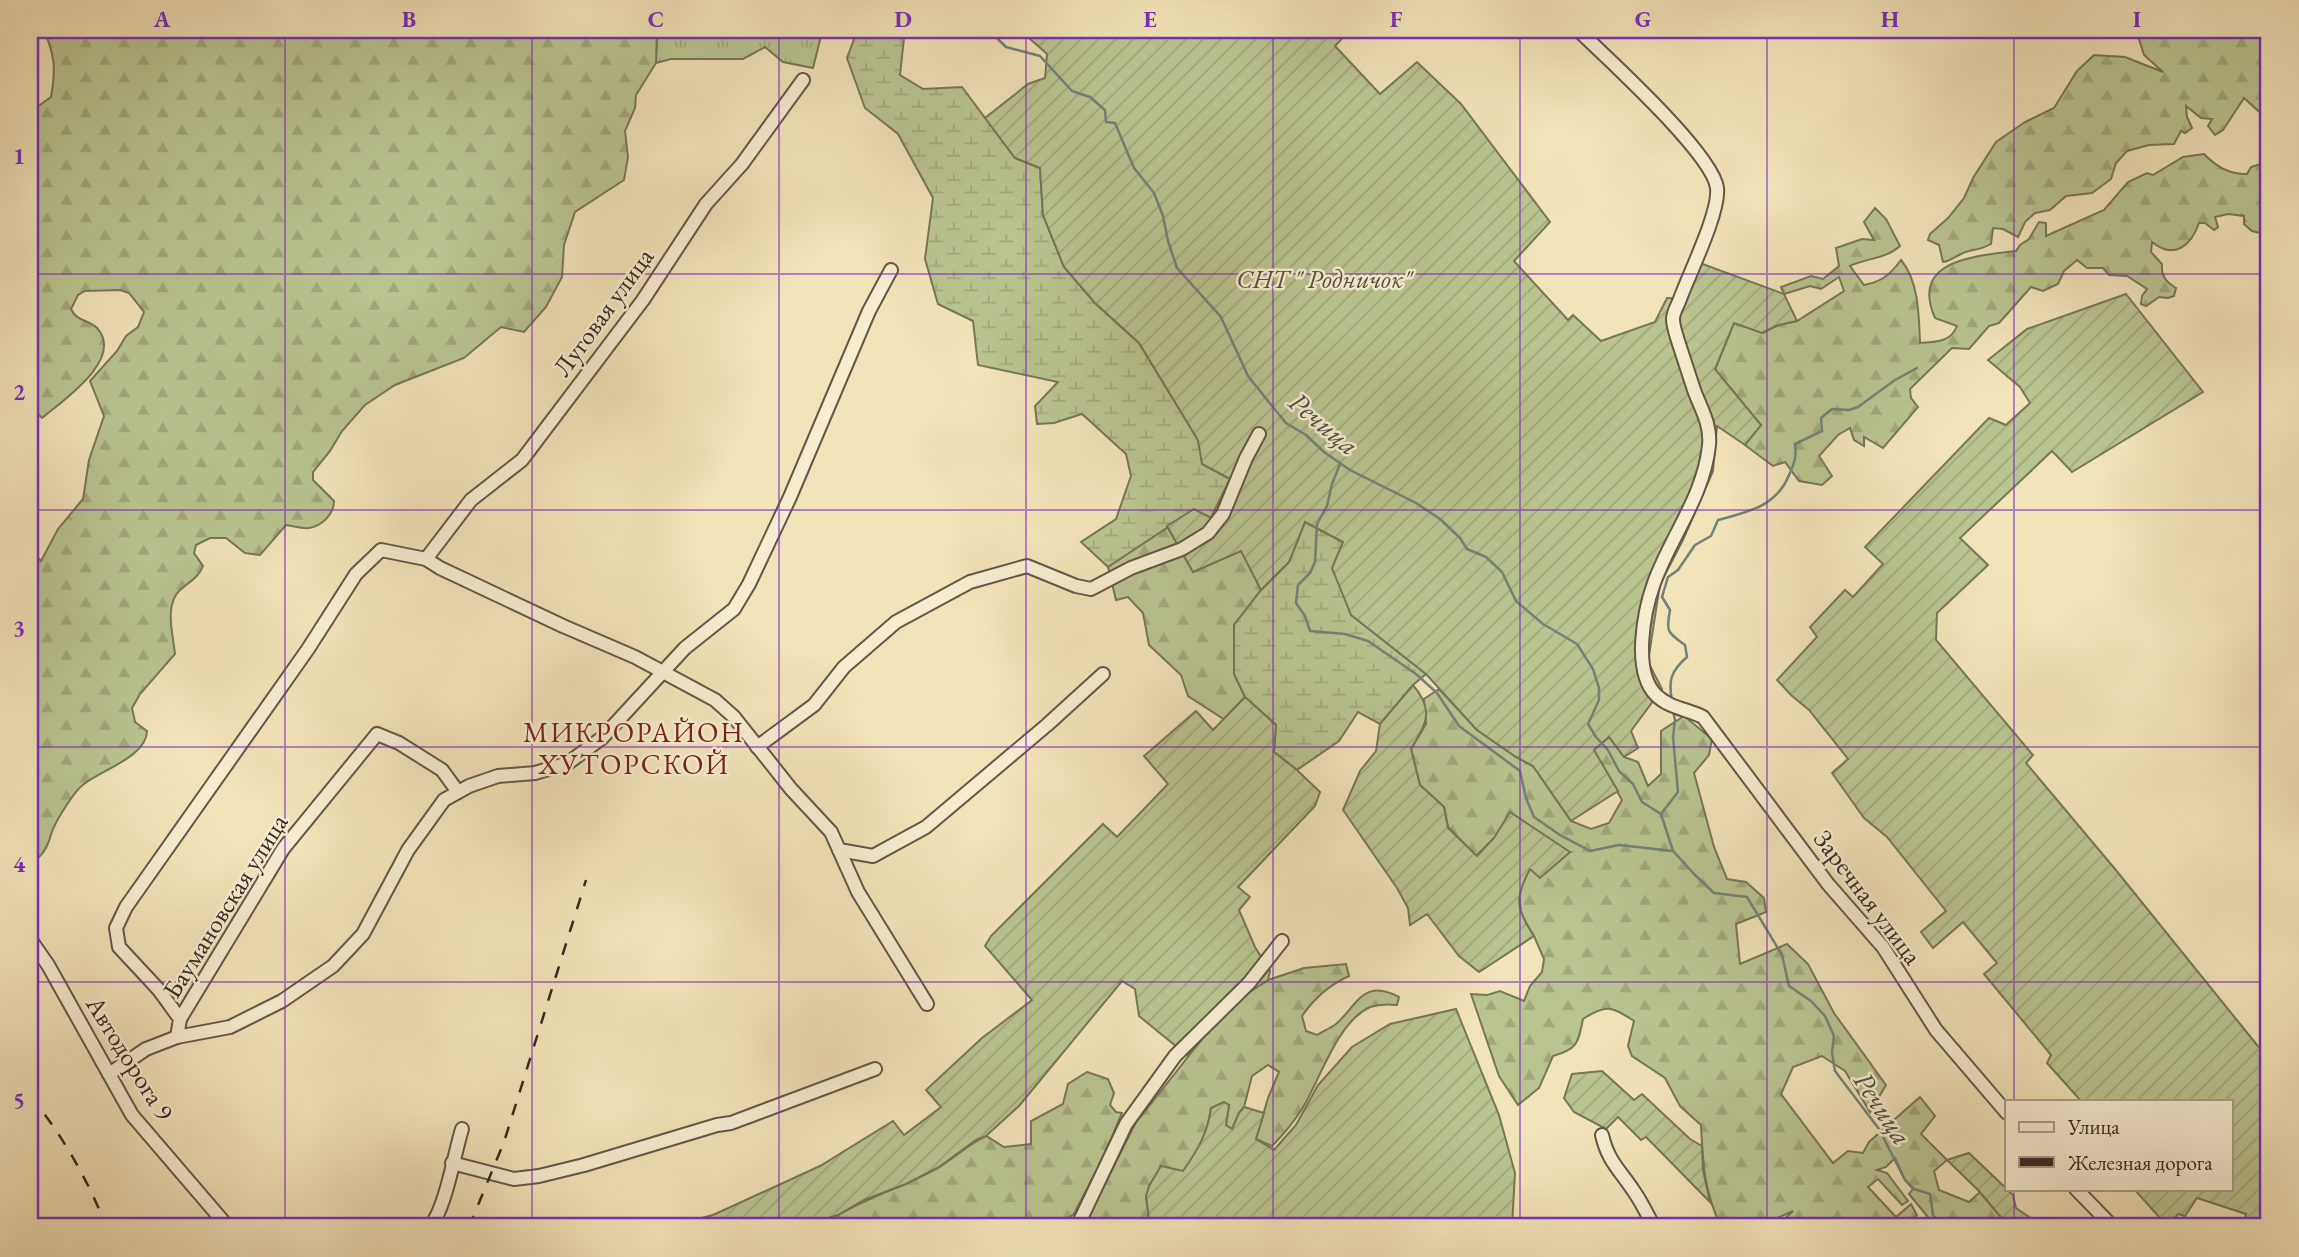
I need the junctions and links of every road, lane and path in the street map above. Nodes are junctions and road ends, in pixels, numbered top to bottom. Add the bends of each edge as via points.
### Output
1 (1578, 30) edge
2 (803, 80) dead end
3 (891, 270) dead end
4 (1259, 433) dead end
5 (426, 559) junction
6 (663, 673) junction
7 (1103, 674) dead end
8 (757, 747) junction
9 (458, 792) junction
10 (839, 850) junction
11 (30, 939) edge
12 (1282, 941) dead end
13 (927, 1004) dead end
14 (180, 1019) junction
15 (177, 1037) junction
16 (875, 1069) dead end
17 (109, 1074) junction
18 (2005, 1111) edge
19 (461, 1129) dead end
20 (1602, 1135) dead end
21 (452, 1163) junction
22 (2077, 1190) edge
23 (228, 1227) edge
24 (430, 1227) edge
25 (1077, 1227) edge
26 (1654, 1227) edge
27 (2113, 1227) edge

1 - 18 street, Заречная улица via 1669,119 1704,162 1717,189 1714,211 1673,318 1708,422 1705,471 1654,583 1642,655 1644,677 1670,706 1703,717 1828,884 1883,947 1936,1030
2 - 5 street, Луговая улица via 742,164 706,204 643,300 522,460 471,500
3 - 6 street via 749,584 734,610 685,648
4 - 8 street via 1223,514 1208,533 1091,589 1027,566 970,582 896,622 844,667 814,705
5 - 6 street
5 - 14 street via 381,550 356,574 126,907 116,928 119,947
6 - 8 street via 715,700
6 - 9 street via 601,738 568,763 535,773 498,776
7 - 10 street via 926,827 873,856
8 - 10 street via 831,832
9 - 14 street, Баумановская улица via 442,770 377,734 283,849
9 - 15 street via 430,817 363,934 333,966 282,1001 230,1027
10 - 13 street via 858,892
11 - 17 street, Автодорога 9
12 - 25 street via 1249,983 1175,1056 1126,1124
14 - 15 street
15 - 17 street via 146,1049
16 - 21 street via 731,1123 539,1176 514,1179
17 - 23 street, Автодорога 9 via 132,1115
19 - 21 street
20 - 26 street via 1615,1168
21 - 24 street
22 - 27 street

